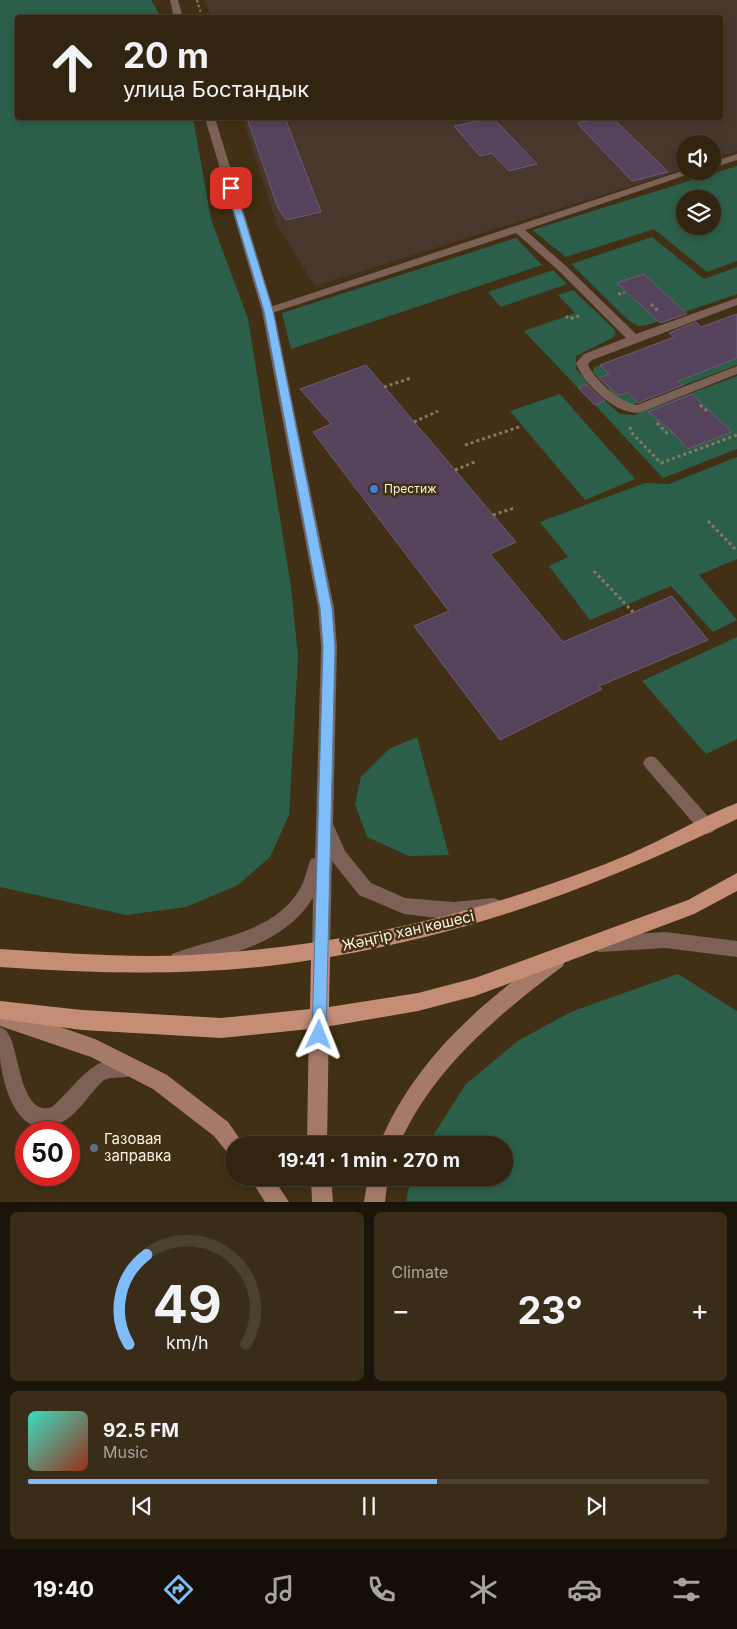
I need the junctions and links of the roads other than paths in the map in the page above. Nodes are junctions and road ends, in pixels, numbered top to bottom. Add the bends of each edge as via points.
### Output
1 (174, 0) edge
2 (178, 15) edge
3 (211, 120) edge
4 (737, 157) edge
5 (721, 162) edge
6 (676, 177) edge
7 (518, 229) junction
8 (737, 301) edge
9 (268, 311) junction
10 (634, 339) junction
11 (737, 370) edge
12 (652, 763) dead end
13 (737, 811) edge
14 (326, 822) junction
15 (707, 827) junction
16 (737, 881) edge
17 (528, 901) junction
18 (588, 945) junction
19 (737, 949) edge
20 (321, 951) junction
21 (564, 954) junction
22 (0, 958) edge
23 (155, 966) junction
24 (0, 1010) edge
25 (0, 1016) edge
26 (319, 1018) junction
27 (0, 1036) edge
28 (141, 1072) junction
29 (227, 1136) edge
30 (317, 1136) edge
31 (392, 1136) edge
32 (266, 1186) edge
33 (321, 1186) edge
34 (377, 1186) edge
35 (279, 1202) edge
36 (323, 1202) edge
37 (374, 1202) edge

1 - 2 street
3 - 9 street
4 - 5 lane
6 - 7 lane
7 - 9 lane
7 - 10 lane
8 - 10 lane
9 - 14 street via 326,608 329,647
10 - 11 lane via 588,357 582,363 619,406 638,409
12 - 15 lane
13 - 15 main road, Жәңгір хан көшесі
14 - 17 street via 338,855 365,889 404,906 454,911
14 - 20 street
14 - 23 street via 314,883 292,916 251,940
15 - 17 main road, Жәңгір хан көшесі via 683,840
16 - 18 main road via 694,906
17 - 20 main road, Жәңгір хан көшесі via 458,922
18 - 19 lane via 665,940
18 - 21 main road
20 - 23 main road, Жәңгір хан көшесі via 209,964
20 - 26 main road
21 - 26 main road via 475,987 418,1002
21 - 31 main road via 479,1020 419,1088
22 - 23 main road, Жәңгір хан көшесі via 63,965
24 - 26 main road via 82,1020 221,1028
25 - 28 main road via 95,1049
26 - 30 main road
27 - 28 lane via 12,1067 20,1103 33,1116 53,1118 62,1113 89,1080 104,1069 112,1066
28 - 29 main road via 160,1082
32 - 35 main road
33 - 36 main road
34 - 37 main road

